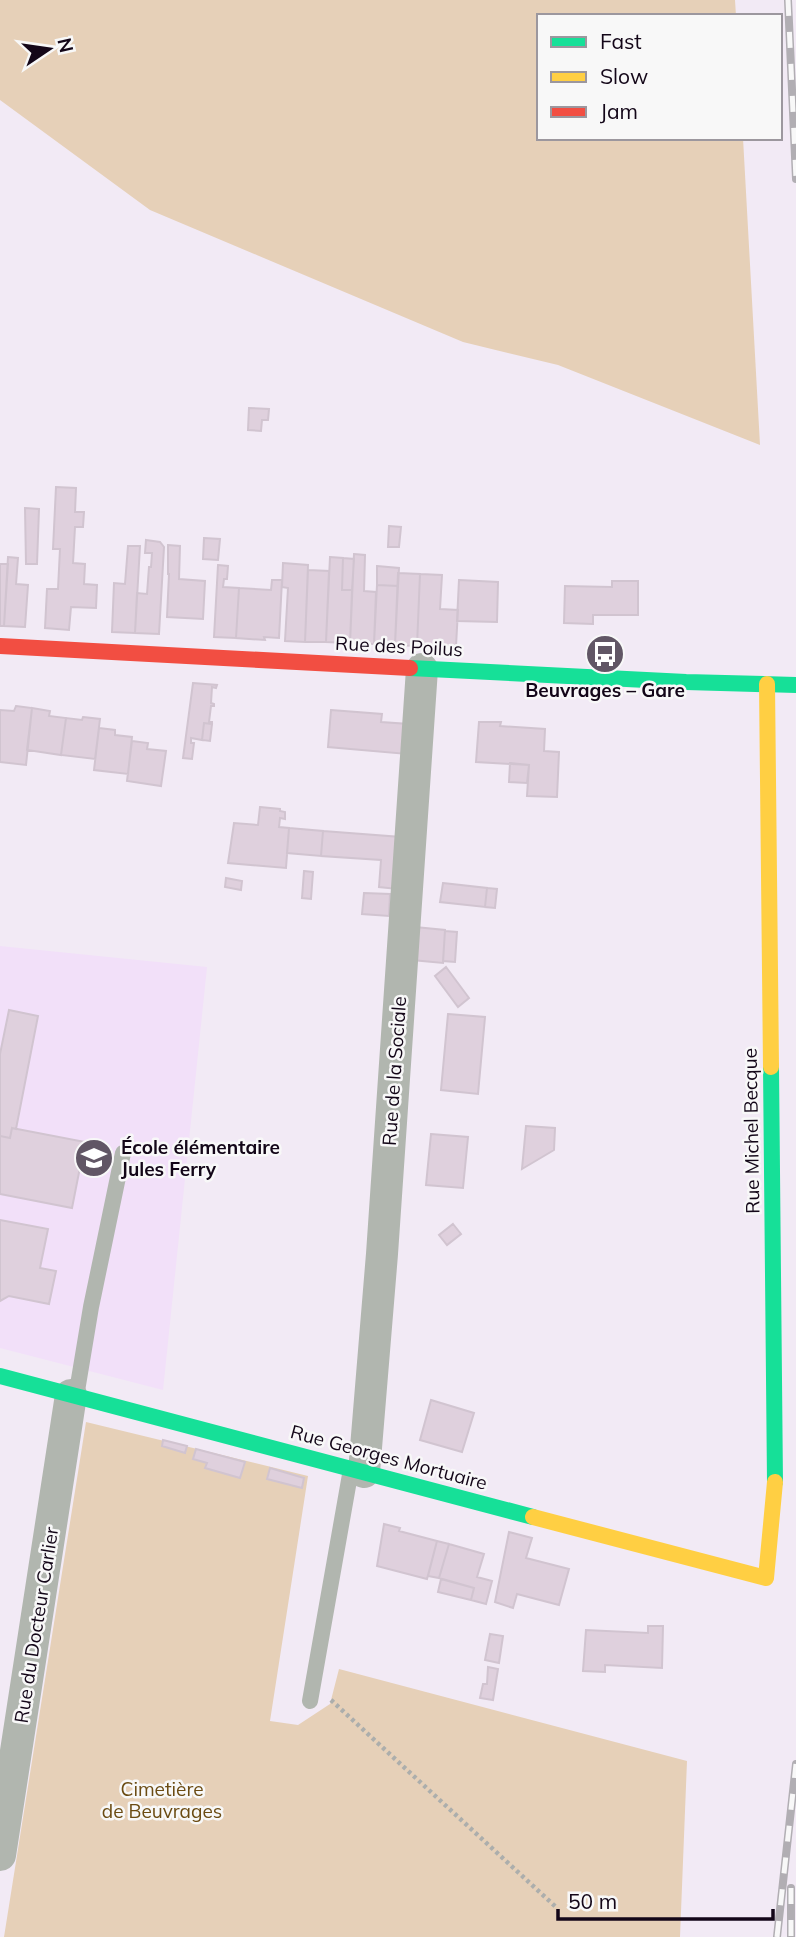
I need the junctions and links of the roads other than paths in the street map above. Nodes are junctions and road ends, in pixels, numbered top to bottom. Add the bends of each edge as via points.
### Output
1 (0, 646) edge
2 (422, 669) junction
3 (767, 684) junction
4 (796, 685) edge
5 (122, 1153) dead end
6 (0, 1376) edge
7 (73, 1396) junction
8 (358, 1470) junction
9 (766, 1578) joint
10 (310, 1701) dead end
11 (5, 1788) edge
12 (0, 1855) edge

1 - 2 street, Rue des Poilus
2 - 3 street, Rue des Poilus
2 - 8 street, Rue de la Sociale via 382,1254
3 - 4 street, Rue des Poilus
3 - 9 street, Rue Michel Becque via 776,1464
5 - 7 lane
6 - 7 street, Rue Georges Mortuaire
7 - 8 street, Rue Georges Mortuaire
7 - 11 street, Rue du Docteur Carlier
8 - 9 street, Rue Georges Mortuaire
8 - 10 lane
11 - 12 street, Rue du Docteur Carlier

